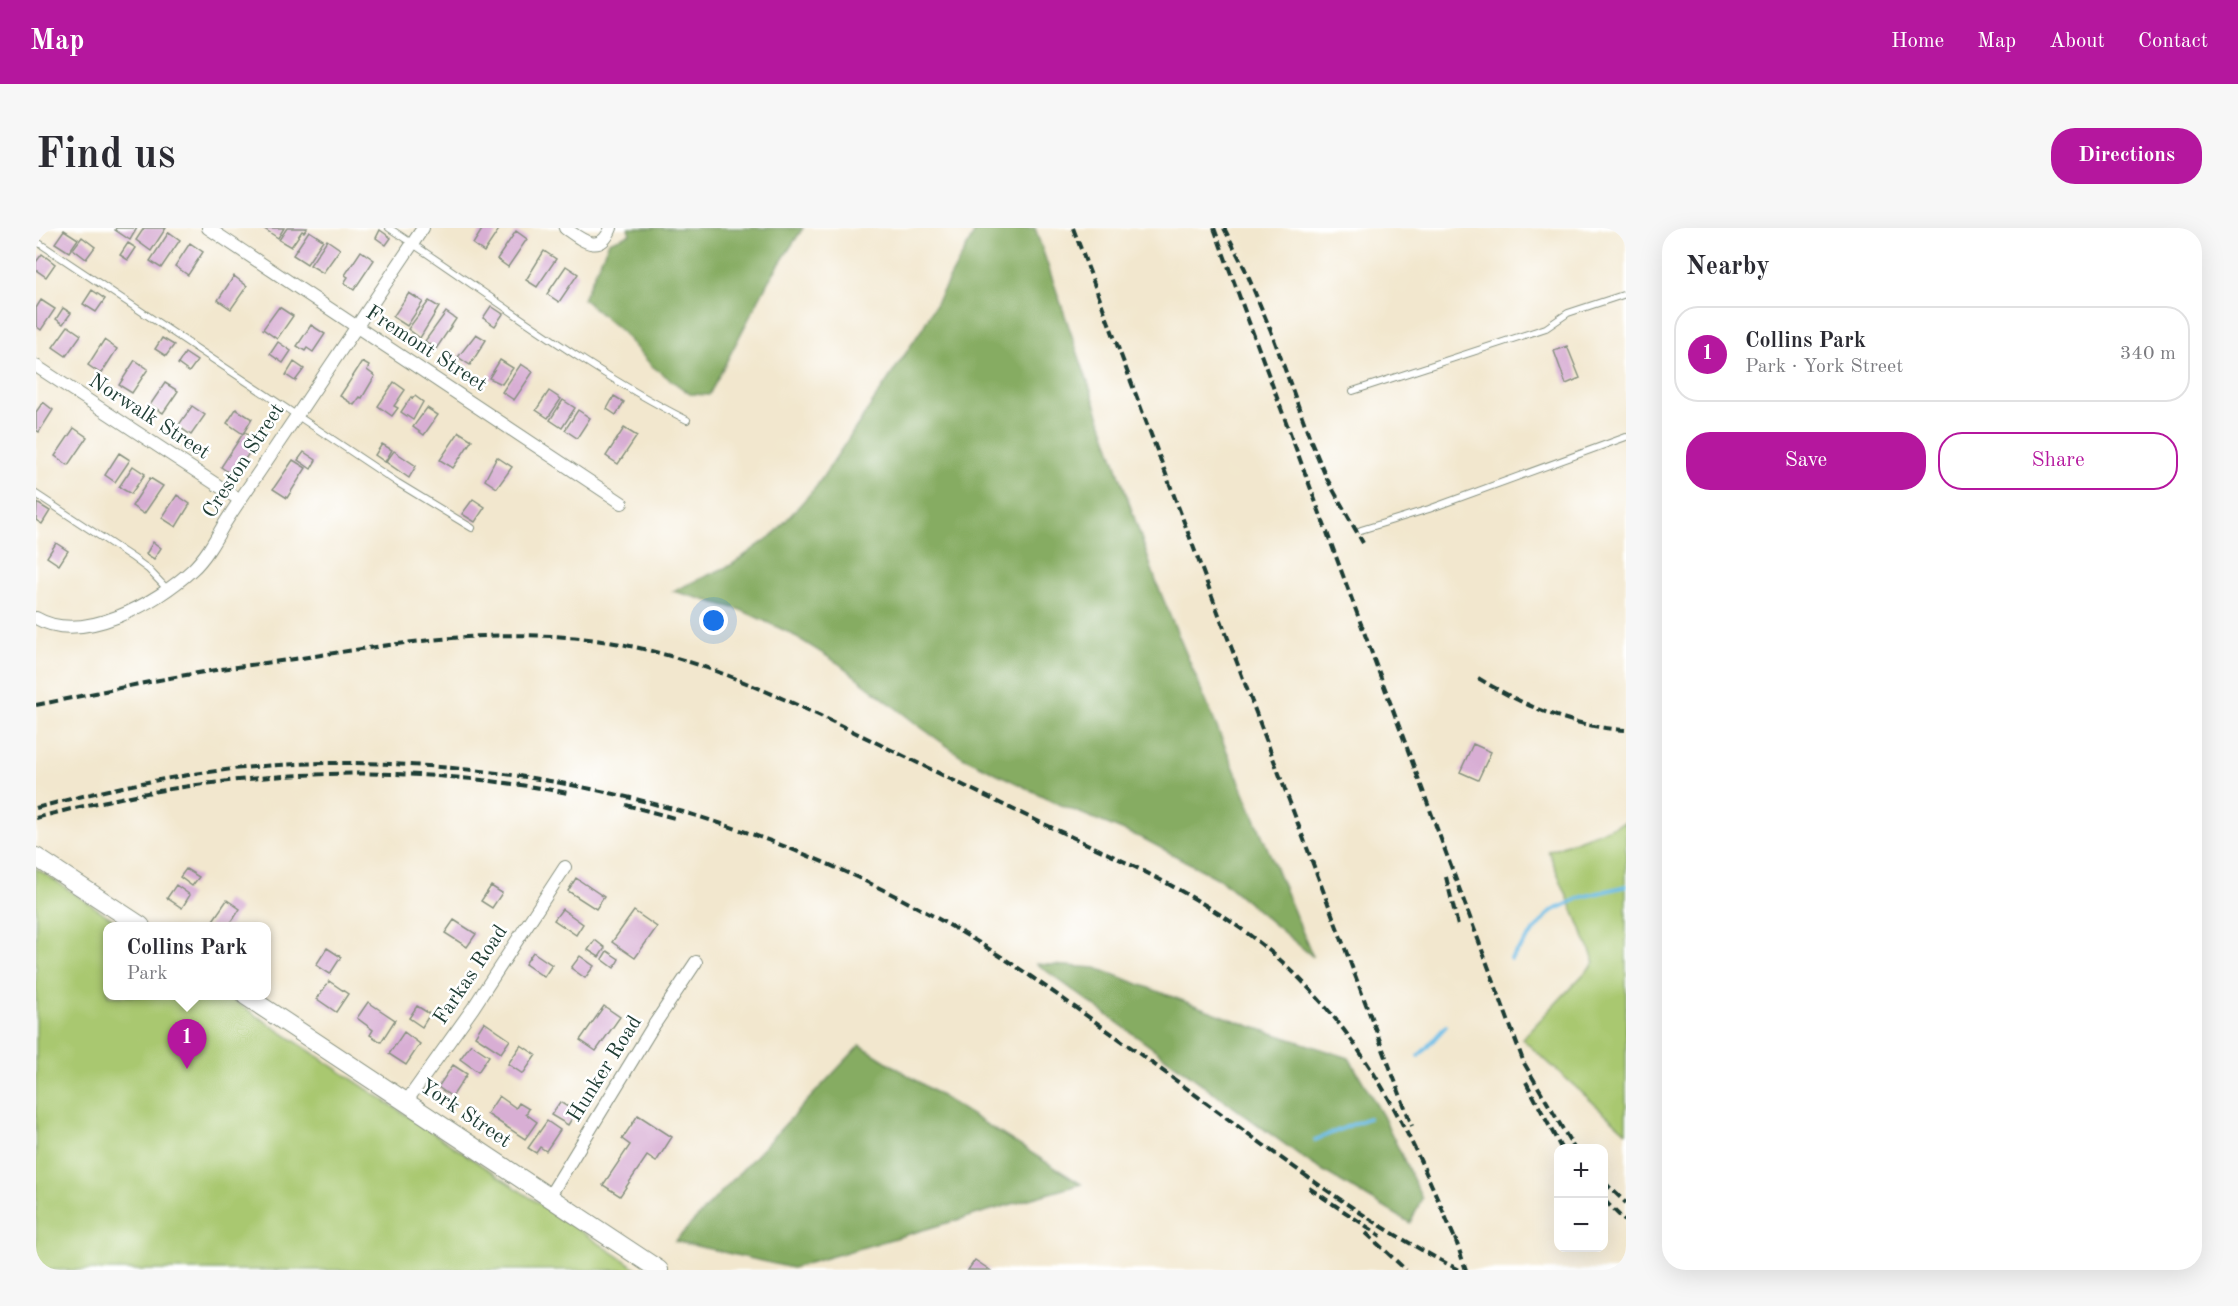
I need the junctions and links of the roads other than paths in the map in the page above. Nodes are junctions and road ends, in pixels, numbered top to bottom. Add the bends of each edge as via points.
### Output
1 (208, 228) edge
2 (389, 228) edge
3 (423, 228) edge
4 (565, 228) edge
5 (611, 228) edge
6 (36, 241) edge
7 (413, 243) junction
8 (1626, 294) edge
9 (356, 327) junction
10 (36, 366) edge
11 (1353, 391) dead end
12 (297, 414) junction
13 (687, 420) dead end
14 (1626, 437) edge
15 (36, 494) edge
16 (240, 500) junction
17 (622, 503) dead end
18 (471, 528) dead end
19 (1361, 530) dead end
20 (168, 590) junction
21 (36, 618) edge
22 (36, 856) edge
23 (565, 867) dead end
24 (134, 922) edge
25 (696, 962) dead end
26 (252, 1000) edge
27 (406, 1102) junction
28 (549, 1197) junction
29 (659, 1270) edge

1 - 9 street, Fremont Street
2 - 7 lane
3 - 7 street, Creston Street
4 - 5 street via 586,243 596,244 603,241
6 - 12 lane
7 - 9 street, Creston Street
7 - 13 lane via 582,359
8 - 11 lane via 1568,313 1546,328
9 - 12 street, Creston Street
9 - 17 street, Fremont Street
10 - 16 street, Norwalk Street
12 - 16 street, Creston Street
12 - 18 lane
14 - 19 lane via 1430,509
15 - 20 lane via 133,558
16 - 20 street, Creston Street via 202,560
20 - 21 street, Creston Street via 151,601 82,627 47,624
22 - 24 street
23 - 27 street, Farkas Road
25 - 28 street, Hunker Road
26 - 27 street, York Street
27 - 28 street, York Street
28 - 29 street, York Street

